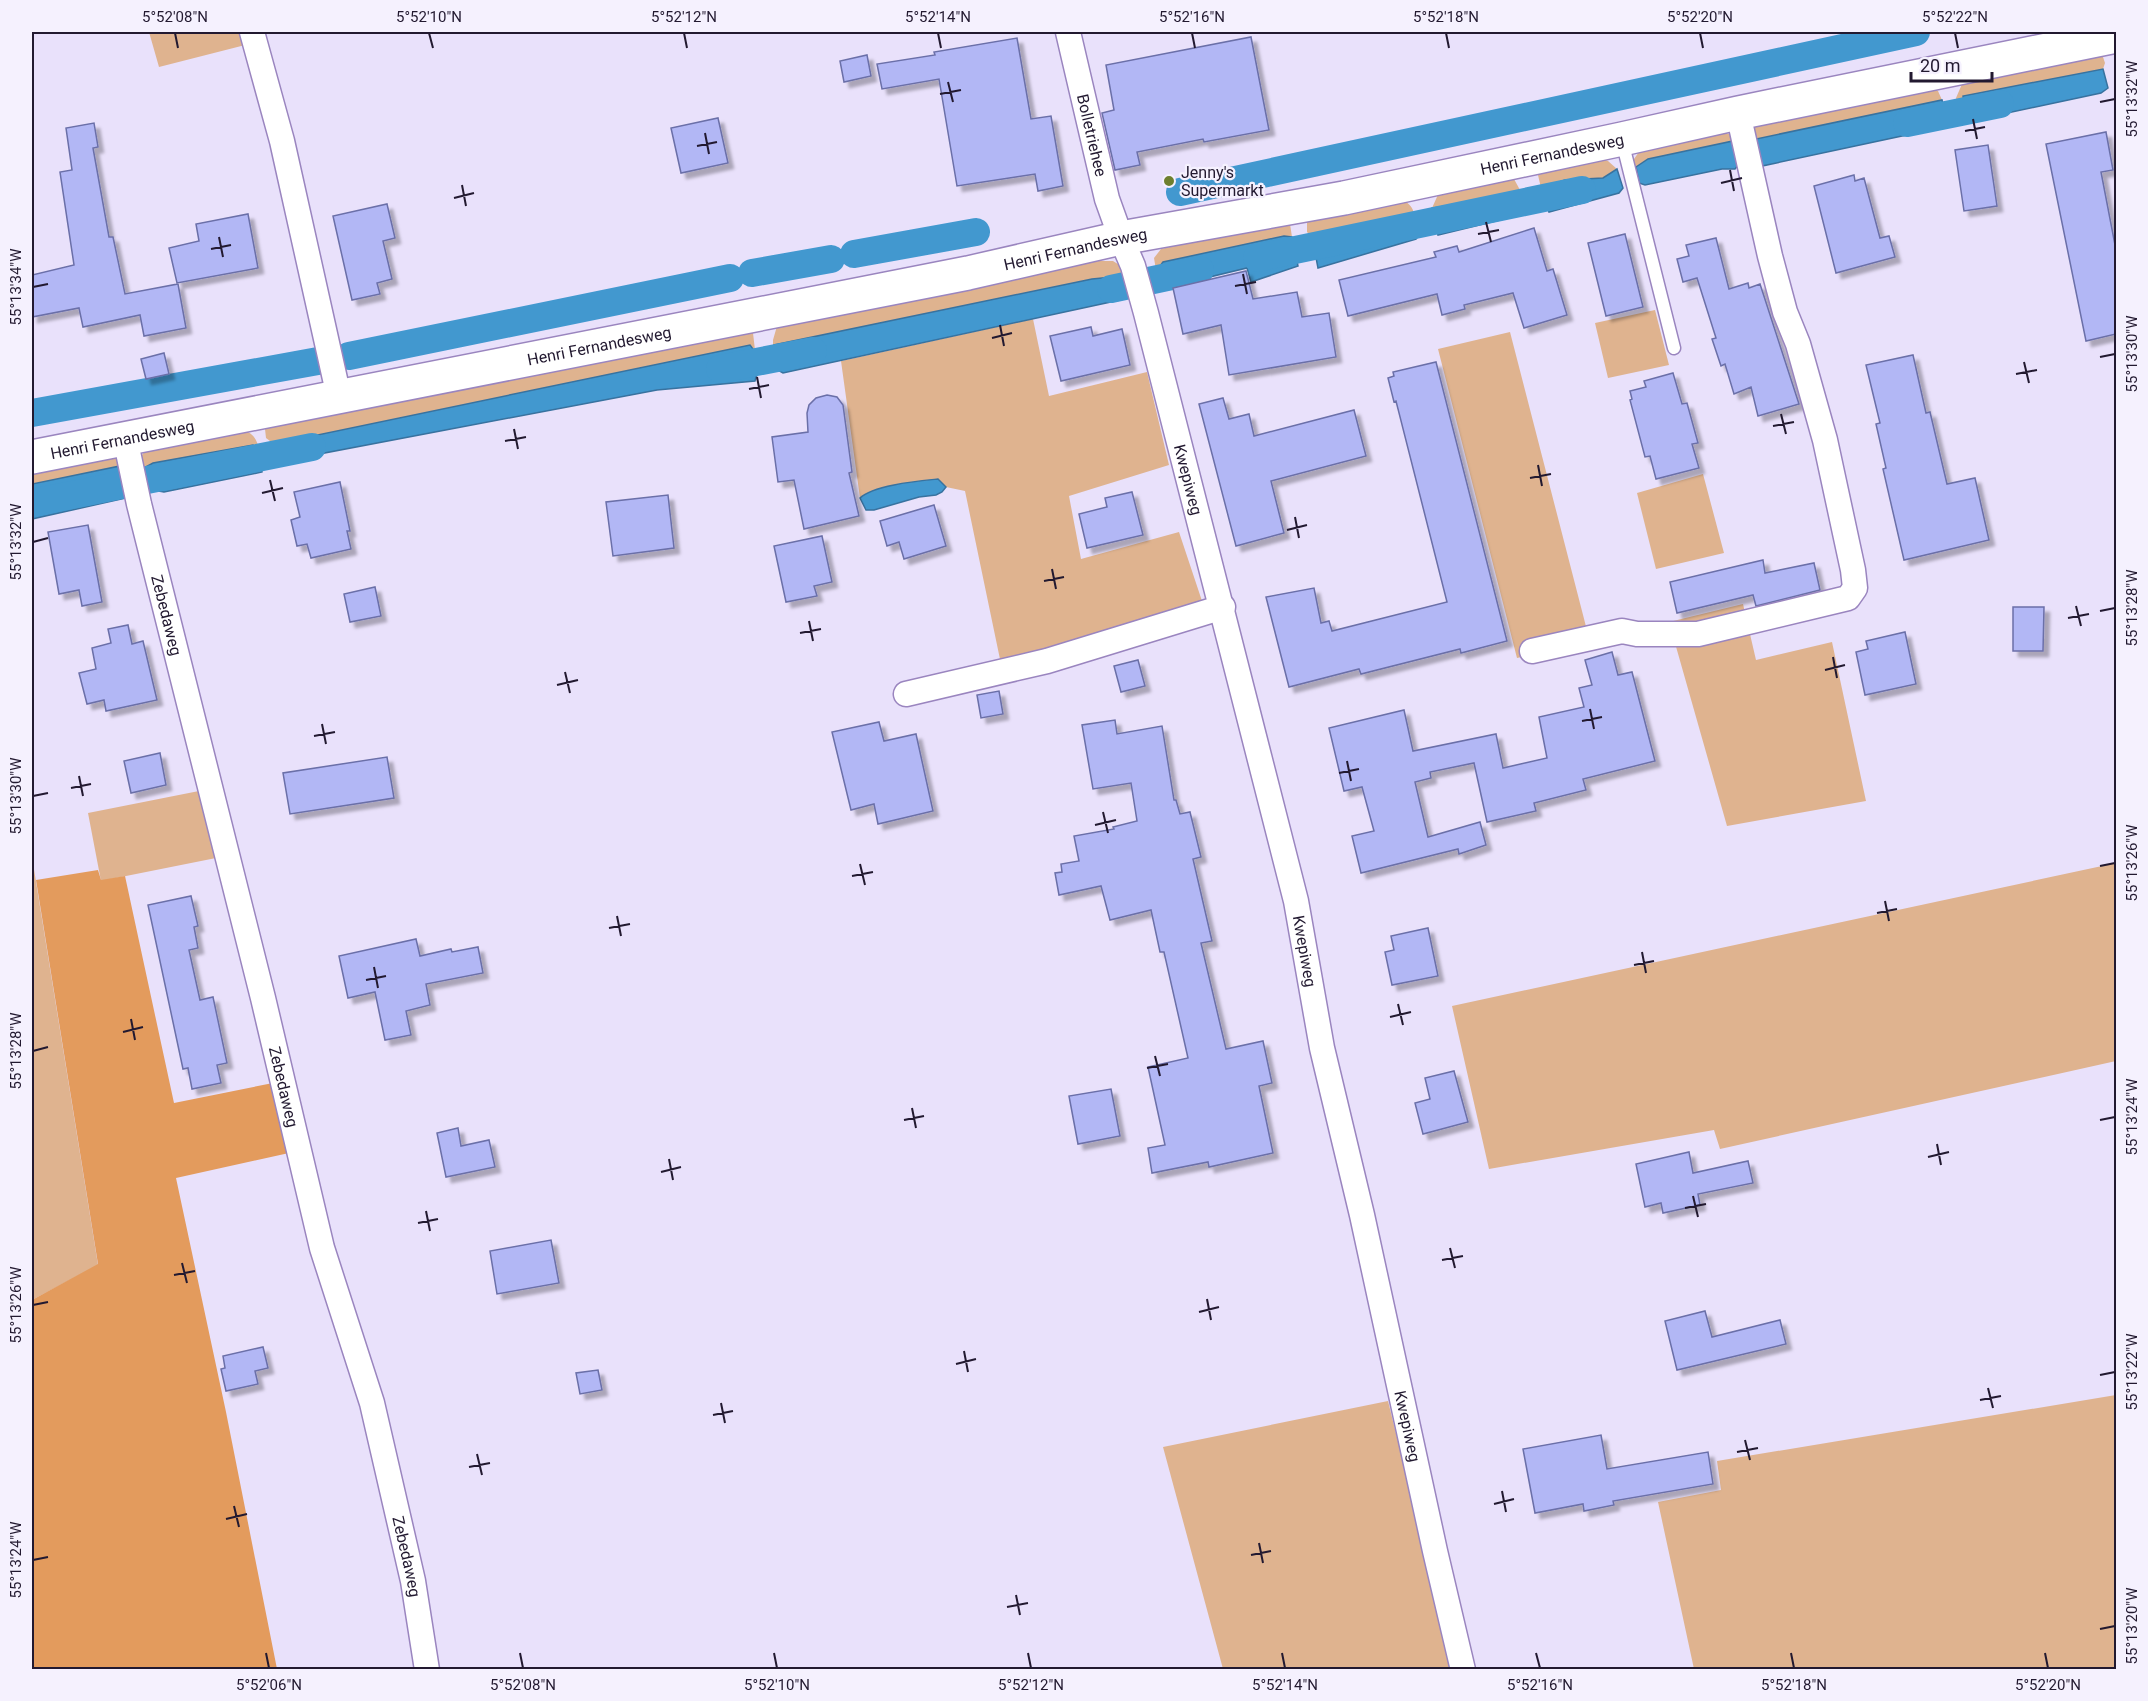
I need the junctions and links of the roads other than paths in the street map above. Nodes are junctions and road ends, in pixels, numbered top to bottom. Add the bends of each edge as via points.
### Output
1 (252, 32) edge
2 (1068, 32) edge
3 (2116, 36) edge
4 (1738, 113) junction
5 (1622, 140) junction
6 (1127, 252) junction
7 (1674, 348) dead end
8 (339, 397) junction
9 (125, 438) junction
10 (32, 457) edge
11 (1222, 607) junction
12 (1532, 651) dead end
13 (906, 694) dead end
14 (427, 1670) edge
15 (1463, 1670) edge

1 - 8 street via 282,141
2 - 6 street, Bolletriehee via 1107,199
3 - 4 street, Henri Fernandesweg
4 - 5 street, Henri Fernandesweg
4 - 12 street via 1770,256 1825,440 1855,588 1848,598 1698,634 1622,631
5 - 6 street, Henri Fernandesweg via 1344,198
5 - 7 lane
6 - 8 street, Henri Fernandesweg via 956,275
6 - 11 street, Kwepiweg
8 - 9 street, Henri Fernandesweg
9 - 10 street, Henri Fernandesweg
9 - 14 street, Zebedaweg via 322,1248 372,1403 413,1581
11 - 13 street via 1047,661
11 - 15 street, Kwepiweg via 1296,901 1322,1048

